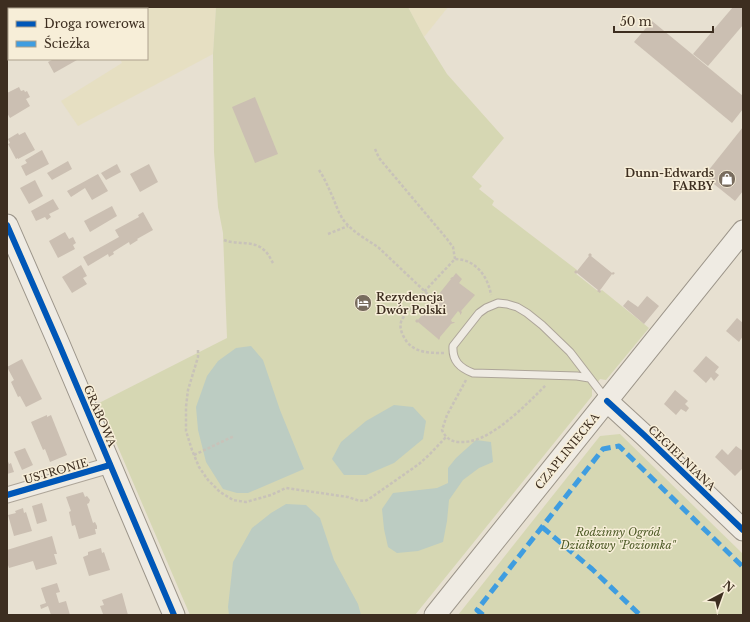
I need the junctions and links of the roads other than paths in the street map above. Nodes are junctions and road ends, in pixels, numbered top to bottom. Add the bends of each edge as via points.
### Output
1 (7, 225) edge
2 (743, 231) edge
3 (589, 378) junction
4 (607, 401) junction
5 (110, 465) junction
6 (7, 496) edge
7 (743, 530) edge
8 (174, 615) edge
9 (435, 615) edge

1 - 5 street, GRABOWA
2 - 4 street, CZAPLINIECKA
3 - 3 lane via 570,352 542,325 527,313 507,304 498,303 479,313 453,346 454,358 459,365 473,373
3 - 4 lane
4 - 7 street, CEGIELNIANA
4 - 9 street, CZAPLINIECKA
5 - 6 street, USTRONIE
5 - 8 street, GRABOWA

